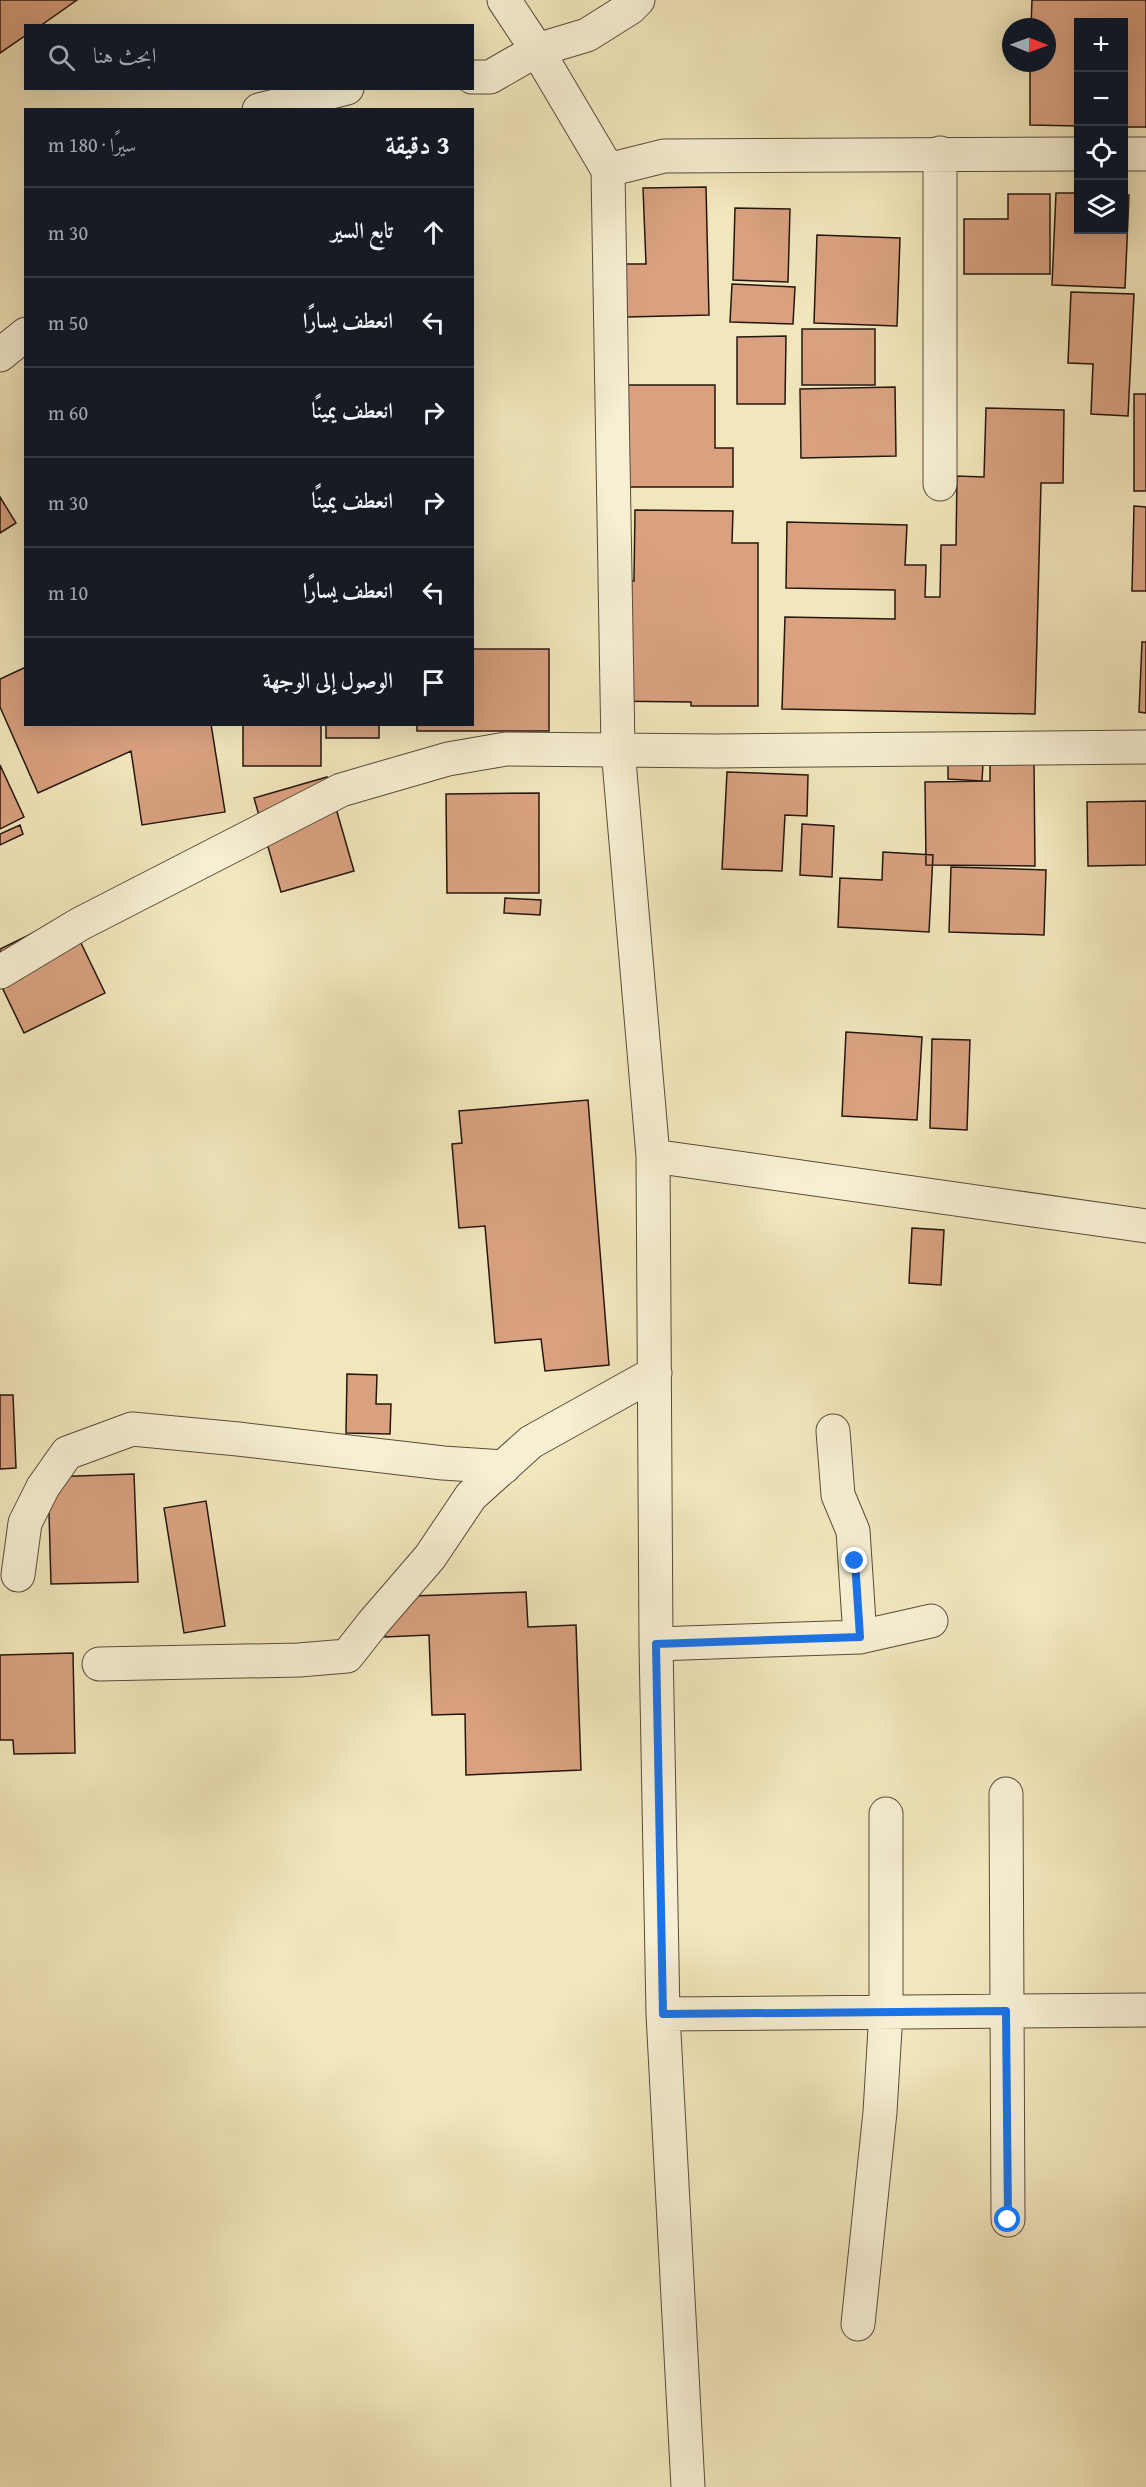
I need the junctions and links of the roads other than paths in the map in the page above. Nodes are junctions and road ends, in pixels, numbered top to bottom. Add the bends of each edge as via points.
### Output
1 (504, 0) edge
2 (638, 0) edge
3 (537, 50) junction
4 (474, 77) edge
5 (339, 90) edge
6 (267, 108) edge
7 (940, 153) junction
8 (1074, 154) edge
9 (1128, 154) edge
10 (1146, 154) edge
11 (608, 170) junction
12 (24, 336) edge
13 (0, 355) edge
14 (940, 484) dead end
15 (1146, 747) edge
16 (618, 749) junction
17 (0, 972) edge
18 (653, 1156) junction
19 (1146, 1226) edge
20 (655, 1373) junction
21 (833, 1431) dead end
22 (504, 1467) junction
23 (18, 1575) dead end
24 (931, 1622) dead end
25 (860, 1637) junction
26 (656, 1644) junction
27 (99, 1664) dead end
28 (1006, 1794) dead end
29 (886, 1814) dead end
30 (1146, 2010) edge
31 (1006, 2011) junction
32 (886, 2012) junction
33 (663, 2014) junction
34 (1008, 2220) dead end
35 (858, 2325) dead end
36 (688, 2487) edge

1 - 3 street
2 - 3 street via 587,35
3 - 4 street via 489,76
3 - 11 street
5 - 6 street
7 - 8 street
7 - 11 street via 664,156
7 - 14 street
9 - 10 street
11 - 16 street
12 - 13 street
15 - 16 street
16 - 17 street via 506,749 448,759 341,790 80,924
16 - 18 street
18 - 19 street
18 - 20 street
20 - 22 street via 531,1442
20 - 26 street
21 - 25 street via 838,1495 853,1532
22 - 23 street via 132,1429 67,1453 43,1487 25,1523
22 - 27 street via 471,1496 430,1557 347,1656
24 - 25 street
25 - 26 street
26 - 33 street
28 - 31 street
29 - 32 street
30 - 31 street
31 - 32 street
31 - 34 street
32 - 33 street
32 - 35 street
33 - 36 street

